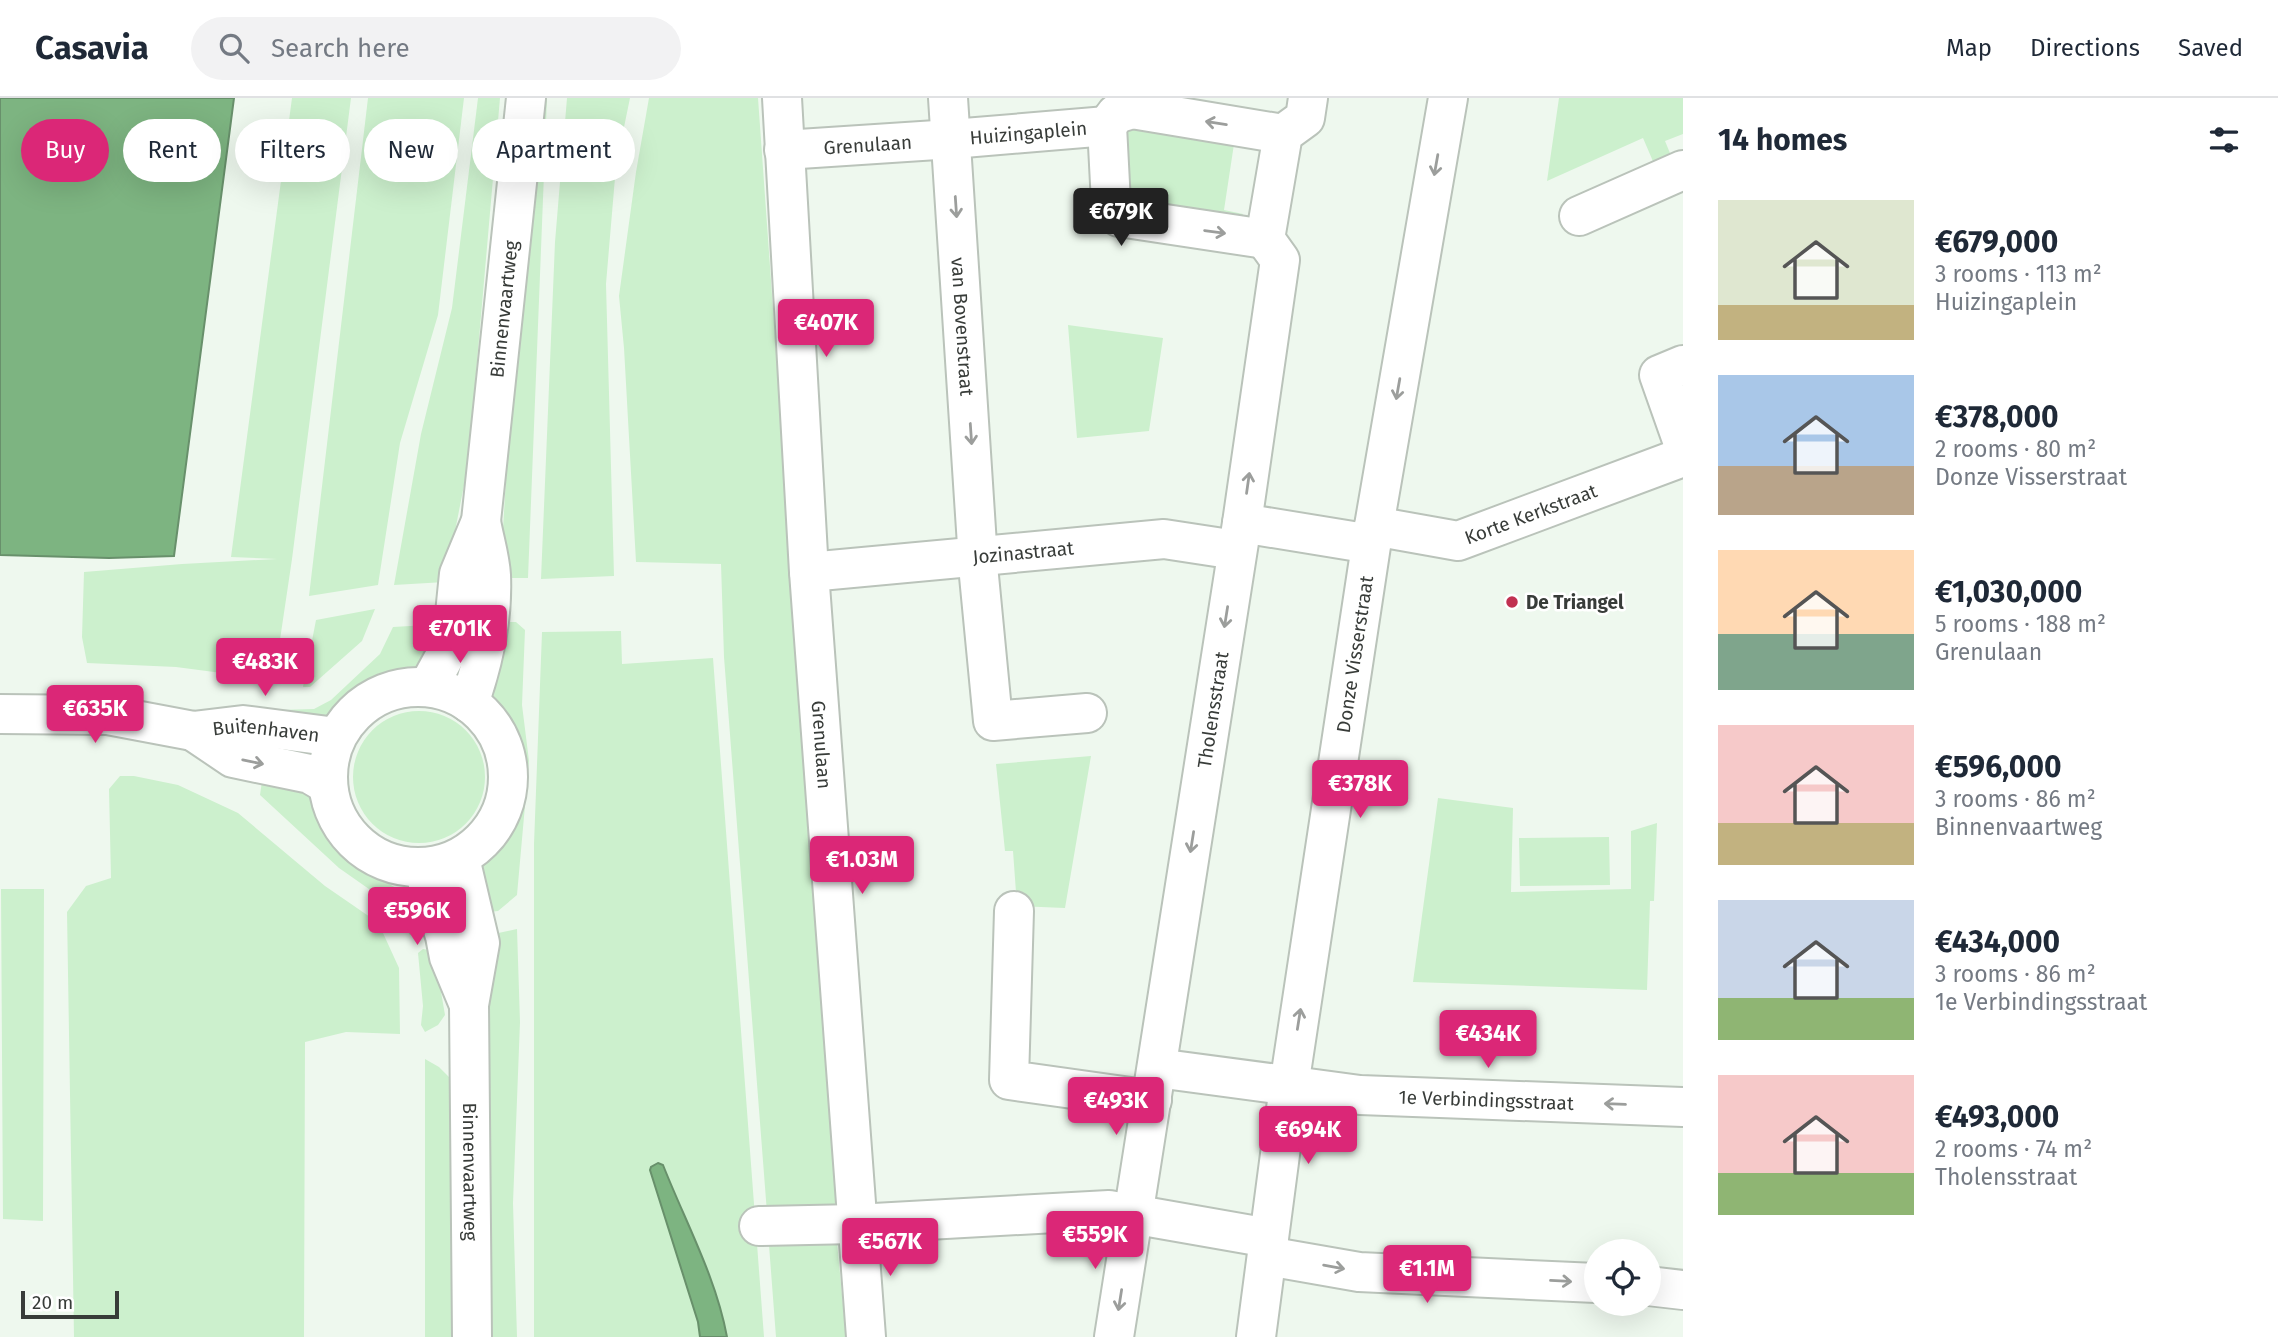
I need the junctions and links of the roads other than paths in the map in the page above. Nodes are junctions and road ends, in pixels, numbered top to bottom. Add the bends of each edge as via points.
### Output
1 (526, 98) edge
2 (782, 98) edge
3 (948, 98) edge
4 (1308, 98) edge
5 (1448, 98) edge
6 (1107, 126) junction
7 (1283, 134) junction
8 (952, 139) junction
9 (784, 150) junction
10 (1683, 170) edge
11 (1579, 216) dead end
12 (1265, 239) junction
13 (1683, 365) edge
14 (1683, 443) edge
15 (1683, 457) edge
16 (481, 521) junction
17 (1373, 535) junction
18 (1239, 536) junction
19 (979, 555) junction
20 (808, 572) junction
21 (428, 687) junction
22 (469, 703) junction
23 (1087, 713) dead end
24 (0, 714) edge
25 (194, 731) junction
26 (337, 737) junction
27 (327, 784) junction
28 (460, 858) junction
29 (423, 868) junction
30 (1014, 911) dead end
31 (469, 1005) junction
32 (1155, 1084) junction
33 (1289, 1086) junction
34 (1683, 1107) edge
35 (1134, 1215) junction
36 (856, 1224) junction
37 (759, 1226) dead end
38 (1268, 1247) junction
39 (1584, 1282) edge
40 (1661, 1287) edge
41 (1683, 1290) edge
42 (472, 1337) edge
43 (866, 1337) edge
44 (1114, 1337) edge
45 (1256, 1337) edge

1 - 16 street, Binnenvaartweg
2 - 9 street, Grenulaan
3 - 8 street, van Bovenstraat
4 - 7 street via 1306,118
5 -> 17 street, Donze Visserstraat
7 -> 6 street, Huizingaplein via 1132,109 1116,114
6 - 8 street, Huizingaplein
6 -> 12 street, Huizingaplein via 1111,203 1119,216
7 - 12 street
8 - 9 street, Grenulaan
8 -> 19 street, van Bovenstraat
9 - 20 street, Grenulaan
10 - 11 street
18 -> 12 street, Tholensstraat via 1280,260
13 - 14 street via 1659,375
15 - 17 street, Korte Kerkstraat via 1458,541
16 - 21 street, Binnenvaartweg via 459,573 452,643
16 - 22 street, Binnenvaartweg via 491,572 490,614 488,640
17 - 18 street, Jozinastraat
33 -> 17 street, Donze Visserstraat
18 - 19 street, Jozinastraat
18 -> 32 street, Tholensstraat
19 - 20 street, Jozinastraat
19 - 23 street, van Bovenstraat via 993,721
20 - 36 street, Grenulaan
21 - 22 street
21 - 26 street via 406,687 374,698 349,718
22 - 28 street via 499,738 507,760 508,783 494,827
24 - 25 street, Buitenhaven via 108,715
25 - 26 street, Buitenhaven via 243,725
25 -> 27 street, Buitenhaven via 233,758 310,774
26 - 27 street via 328,760
27 - 29 street via 339,822 366,852 403,867
28 - 29 street
28 - 31 street, Binnenvaartweg via 480,943
29 - 31 street, Binnenvaartweg via 449,957
30 - 32 street, 1e Verbindingsstraat via 1009,1080
31 - 42 street, Binnenvaartweg
32 - 33 street, 1e Verbindingsstraat
32 - 35 street, Tholensstraat
34 -> 33 street, 1e Verbindingsstraat via 1360,1095
33 - 38 street, Donze Visserstraat
35 - 36 street via 1109,1210
35 - 38 street
35 -> 44 street, Tholensstraat
36 - 37 street
36 - 43 street, Grenulaan
38 -> 39 street via 1359,1272
38 - 45 street, Donze Visserstraat
40 - 41 street

